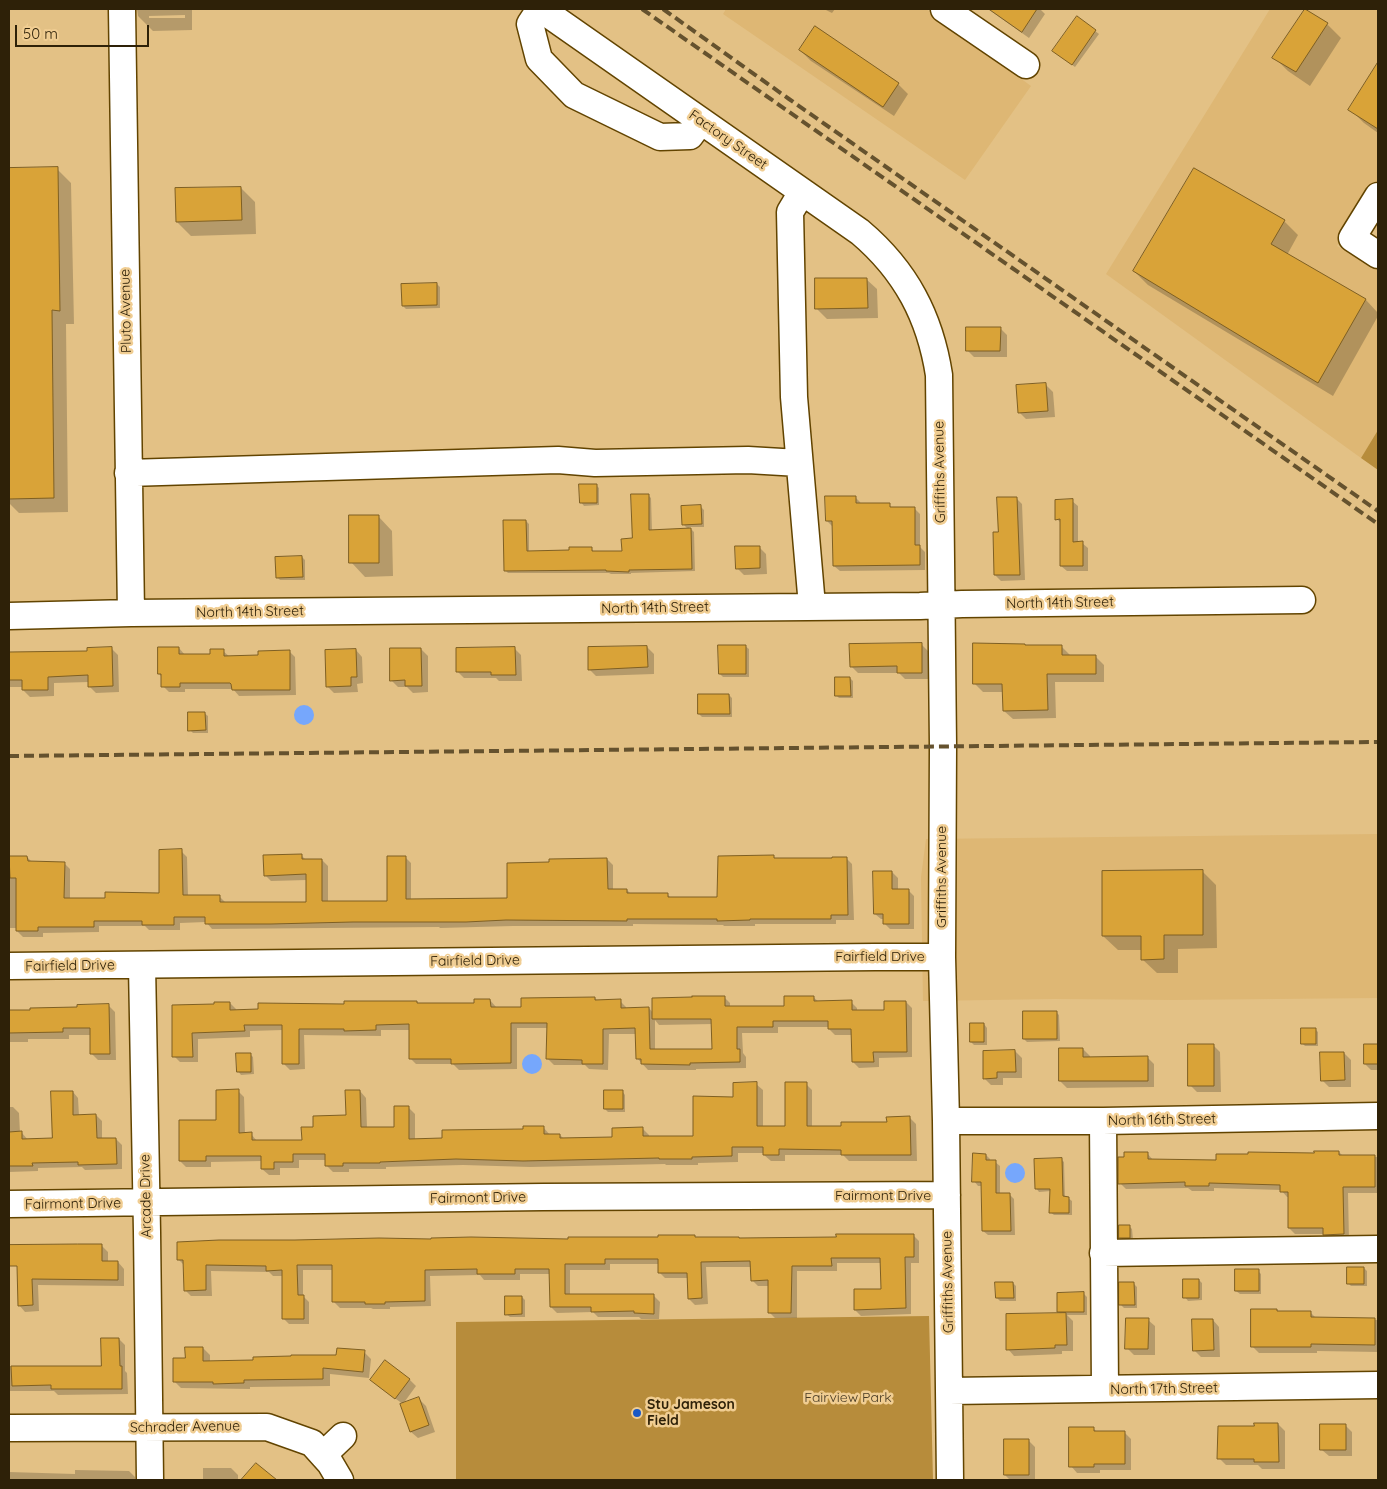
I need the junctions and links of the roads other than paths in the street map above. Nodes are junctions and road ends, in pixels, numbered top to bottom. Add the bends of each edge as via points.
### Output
1 (122, 9) edge
2 (541, 9) edge
3 (944, 9) edge
4 (1026, 65) dead end
5 (701, 121) junction
6 (802, 192) junction
7 (1378, 196) edge
8 (1378, 254) edge
9 (905, 281) joint
10 (799, 463) junction
11 (128, 473) junction
12 (1302, 600) dead end
13 (812, 606) junction
14 (942, 606) junction
15 (131, 613) junction
16 (9, 616) edge
17 (942, 958) junction
18 (142, 965) junction
19 (9, 966) edge
20 (1378, 1116) edge
21 (946, 1121) junction
22 (1103, 1121) junction
23 (946, 1195) junction
24 (147, 1202) junction
25 (9, 1204) edge
26 (1378, 1249) edge
27 (1103, 1253) junction
28 (1378, 1385) edge
29 (1105, 1390) junction
30 (949, 1391) junction
31 (9, 1428) edge
32 (149, 1428) junction
33 (343, 1436) dead end
34 (323, 1455) junction
35 (150, 1480) edge
36 (340, 1480) edge
37 (950, 1480) edge

1 - 11 street, Pluto Avenue
2 - 5 street, Factory Street
2 - 5 street via 530,24 539,59 574,95 660,137 690,136
3 - 4 street
5 - 6 street, Factory Street
6 - 9 street, Factory Street via 877,246
6 - 10 street via 790,212 794,397
7 - 8 street via 1352,238
9 - 14 street, Griffiths Avenue via 929,330 938,376
10 - 11 street via 748,460 595,463 558,460
10 - 13 street
11 - 15 street, Pluto Avenue
12 - 14 street, North 14th Street
13 - 14 street, North 14th Street
13 - 15 street, North 14th Street
14 - 17 street, Griffiths Avenue
15 - 16 street, North 14th Street
17 - 18 street, Fairfield Drive
17 - 21 street, Griffiths Avenue
18 - 19 street, Fairfield Drive
18 - 24 street, Arcade Drive
20 - 22 street, North 16th Street
21 - 22 street, North 16th Street
21 - 23 street, Griffiths Avenue
22 - 27 street
23 - 24 street, Fairmont Drive
23 - 30 street, Griffiths Avenue
24 - 25 street, Fairmont Drive
24 - 32 street, Arcade Drive
26 - 27 street
27 - 29 street
28 - 29 street, North 17th Street
29 - 30 street, North 17th Street
30 - 37 street, Griffiths Avenue
31 - 32 street, Schrader Avenue
32 - 34 street, Schrader Avenue via 267,1427 312,1443
32 - 35 street, Arcade Drive
33 - 34 street
34 - 36 street, Schrader Avenue

